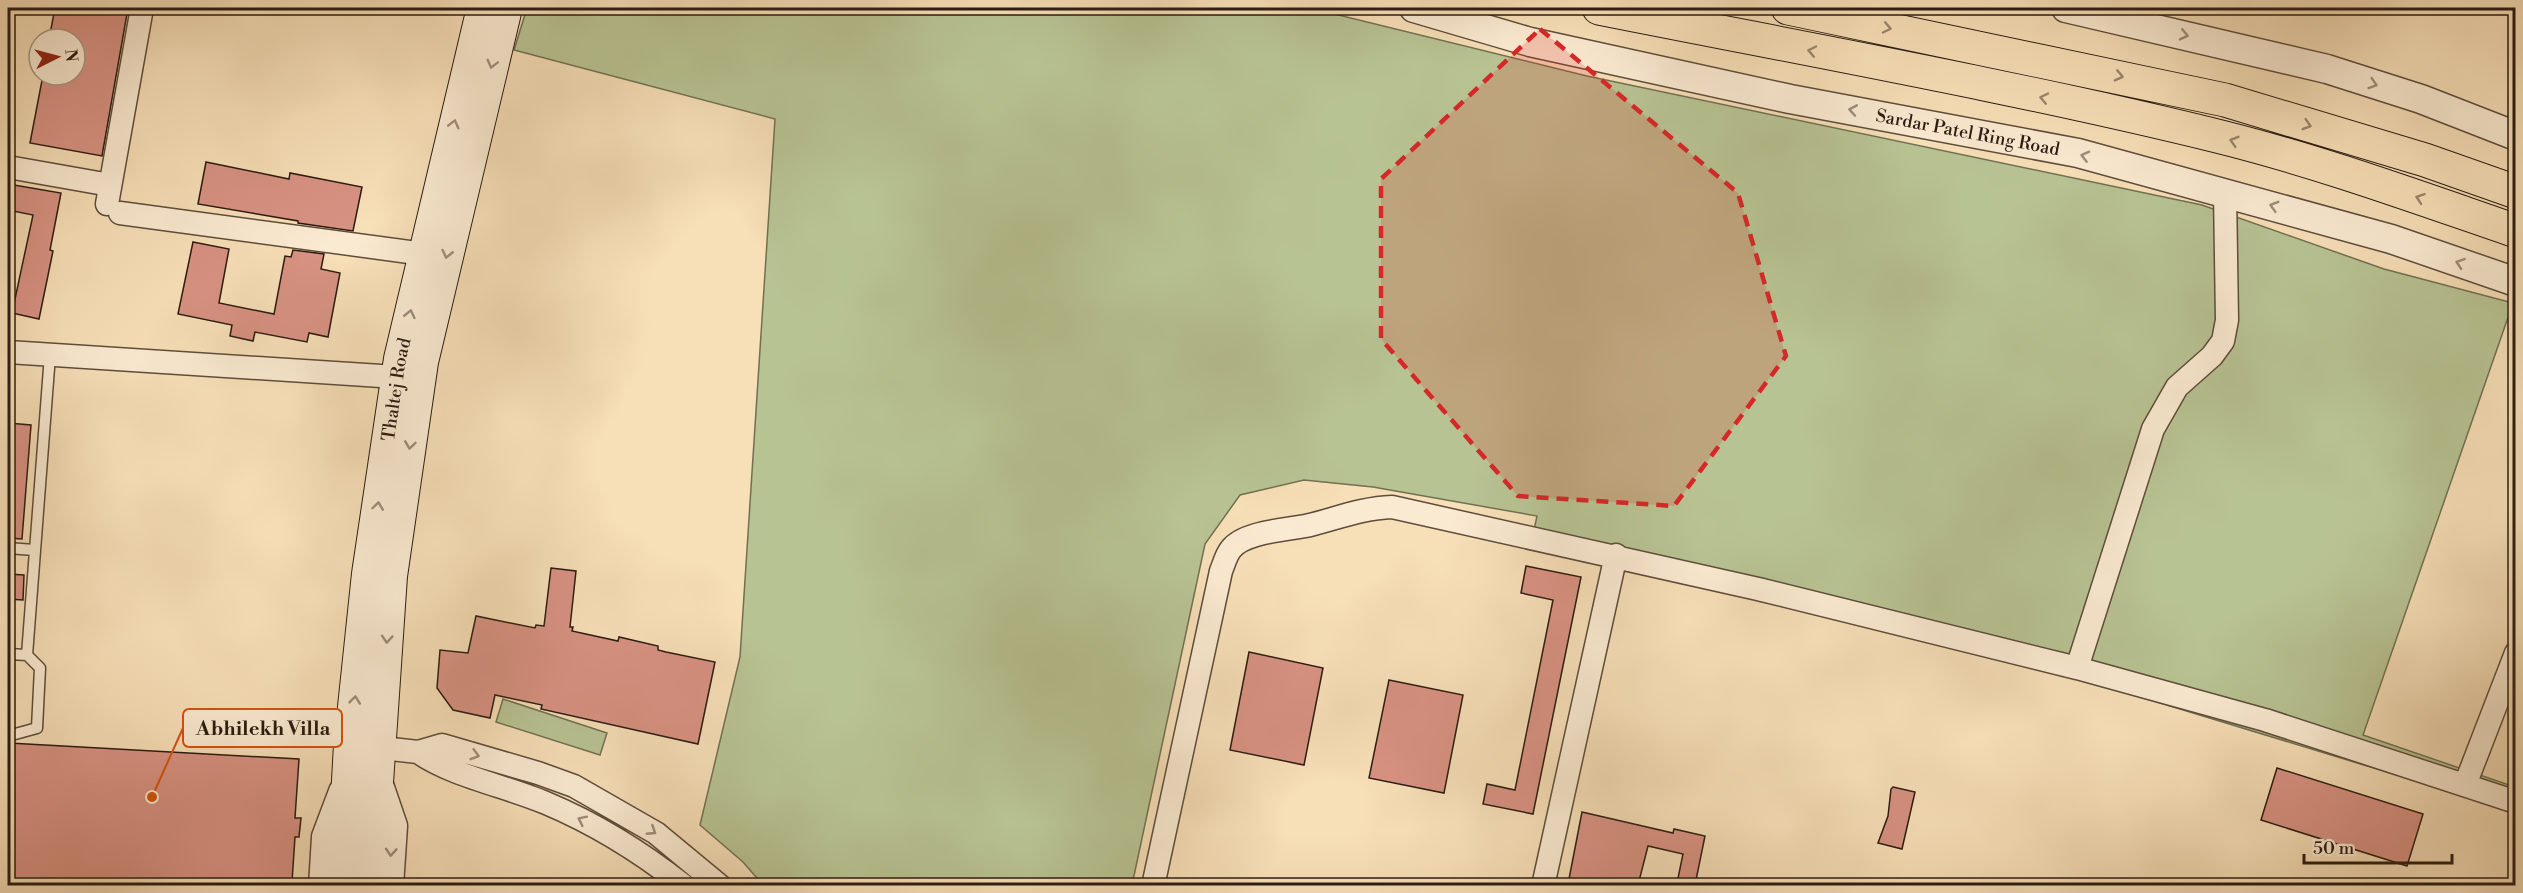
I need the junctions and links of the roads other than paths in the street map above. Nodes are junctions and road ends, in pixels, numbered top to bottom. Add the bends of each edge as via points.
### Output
1 (142, 8) edge
2 (483, 8) edge
3 (506, 8) edge
4 (1414, 8) edge
5 (1599, 8) edge
6 (1788, 8) edge
7 (2066, 8) edge
8 (2516, 136) edge
9 (8, 167) edge
10 (2225, 192) junction
11 (2516, 192) edge
12 (112, 201) junction
13 (2516, 231) edge
14 (424, 254) junction
15 (2516, 282) edge
16 (8, 352) edge
17 (50, 355) junction
18 (409, 378) junction
19 (8, 548) edge
20 (34, 550) junction
21 (1616, 555) junction
22 (2516, 653) edge
23 (8, 654) edge
24 (27, 655) junction
25 (2077, 668) junction
26 (8, 736) edge
27 (365, 746) junction
28 (418, 752) junction
29 (362, 779) junction
30 (2465, 785) junction
31 (2516, 802) edge
32 (358, 853) junction
33 (323, 885) edge
34 (342, 885) edge
35 (370, 885) edge
36 (389, 885) edge
37 (684, 885) edge
38 (720, 885) edge
39 (1153, 885) edge
40 (1543, 885) edge

1 - 12 street
14 -> 2 main road, Thaltej Road
3 -> 18 main road
10 -> 4 street, Sardar Patel Ring Road via 2078,153 1790,99 1530,42
13 -> 5 highway via 2219,137
6 -> 11 highway via 2225,100 2425,160
7 -> 8 street via 2327,69 2421,99
9 - 12 street
15 -> 10 street, Sardar Patel Ring Road via 2391,239
10 - 25 street via 2223,341 2177,387 2153,429
12 - 14 street
18 -> 14 main road, Thaltej Road
16 - 17 street
17 - 18 street
17 - 20 lane
18 - 27 main road via 391,576
19 - 20 lane
20 - 24 lane
21 - 25 street
21 - 39 street via 1392,507 1271,531 1231,548 1221,571
21 - 40 street
22 - 30 street
23 - 24 lane
24 - 26 lane via 40,668 38,728
25 - 30 street via 2265,720
27 - 28 street
27 - 29 main road
37 -> 28 street via 648,857 602,830 547,803 438,765
28 -> 38 street via 442,745 574,786 656,833
29 - 32 main road
29 - 33 street via 326,837
29 -> 36 street via 393,826
30 - 31 street
32 - 34 main road
32 - 35 main road

